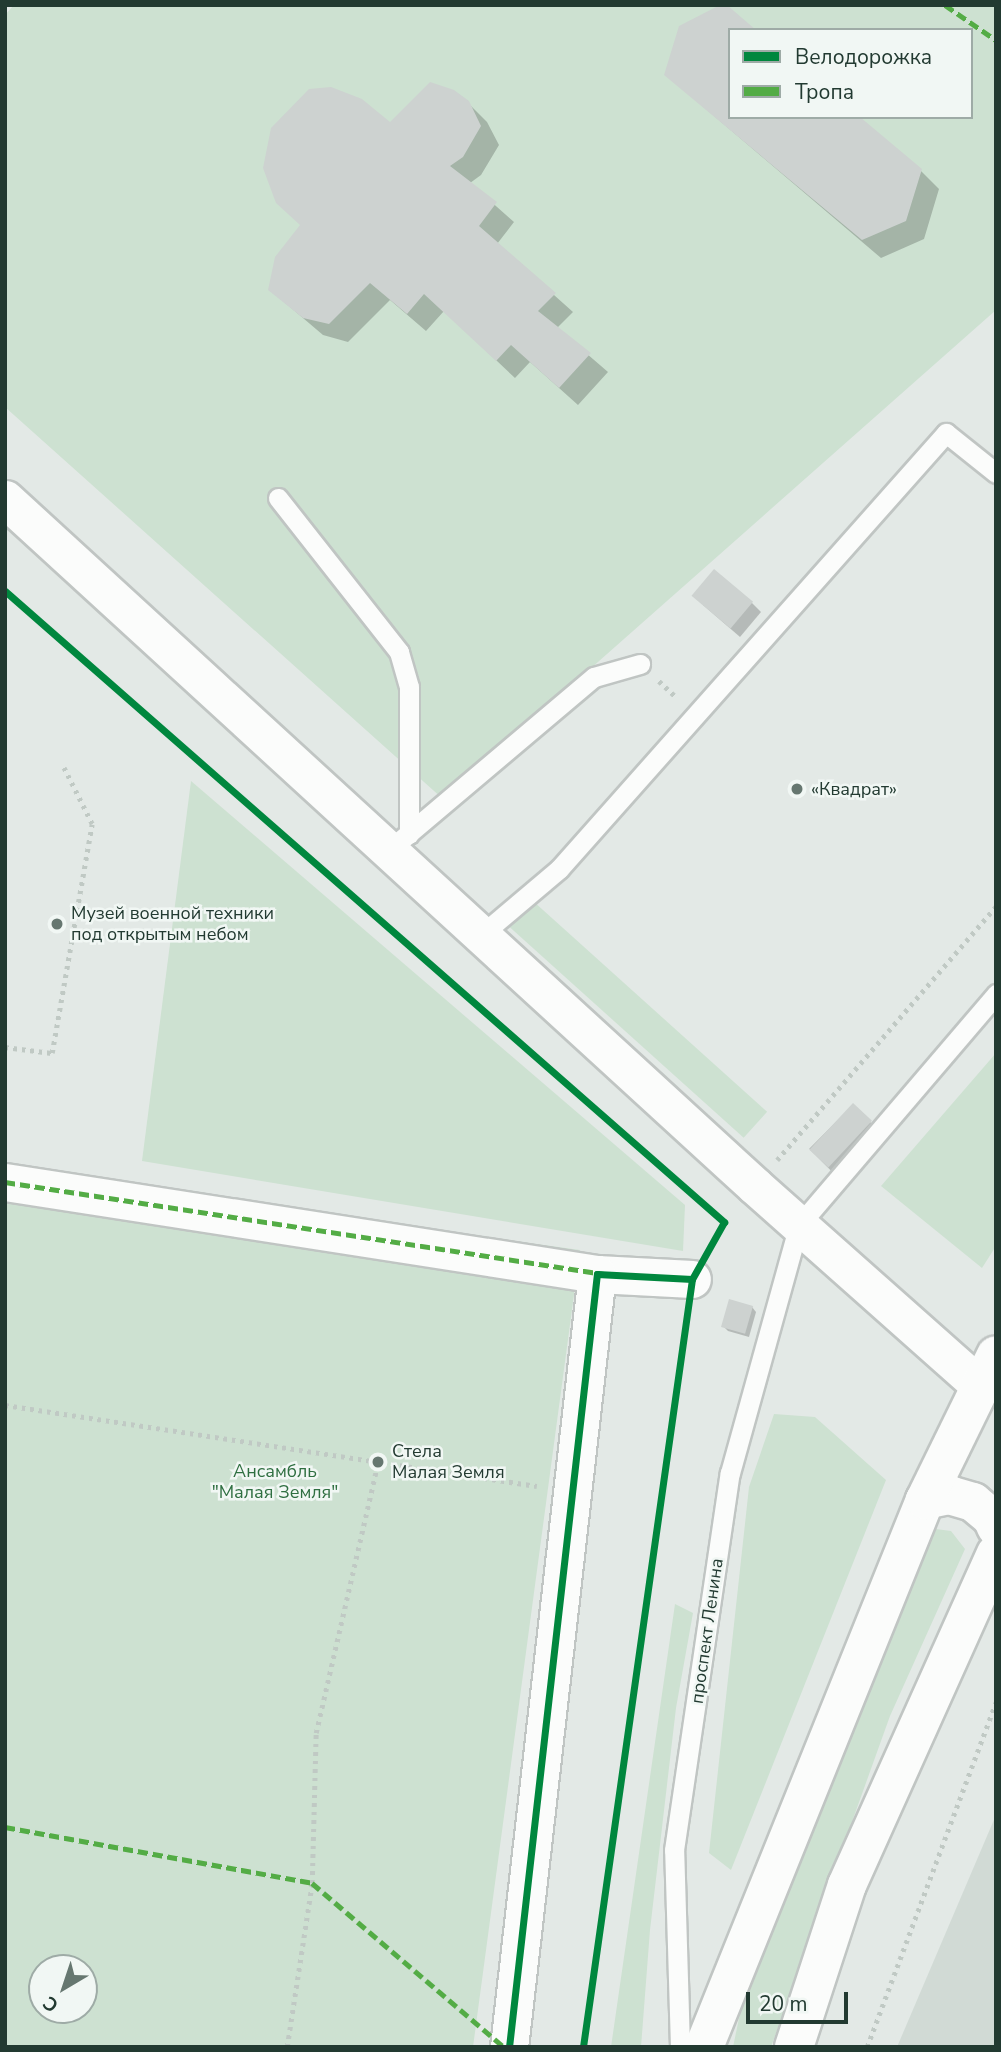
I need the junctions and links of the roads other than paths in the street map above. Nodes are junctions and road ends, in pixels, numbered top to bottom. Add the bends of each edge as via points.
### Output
1 (996, 473) edge
2 (278, 498) dead end
3 (5, 499) edge
4 (640, 664) dead end
5 (399, 841) junction
6 (482, 934) junction
7 (996, 994) edge
8 (5, 1182) edge
9 (799, 1225) junction
10 (597, 1274) junction
11 (692, 1279) dead end
12 (992, 1385) edge
13 (925, 1500) junction
14 (996, 1527) edge
15 (996, 1554) edge
16 (509, 2047) edge
17 (680, 2047) edge
18 (704, 2047) edge
19 (794, 2047) edge

1 - 6 lane via 946,433 559,869
2 - 5 lane via 399,652 409,687
3 - 5 street
4 - 5 lane via 594,677
5 - 6 street
6 - 9 street
7 - 9 lane
8 - 10 street
9 - 12 street
9 - 17 lane, проспект Ленина via 730,1473 674,1850
10 - 11 street
10 - 16 street
12 - 13 street
13 - 14 street via 949,1495 974,1502
13 - 18 street
15 - 19 street via 847,1885

